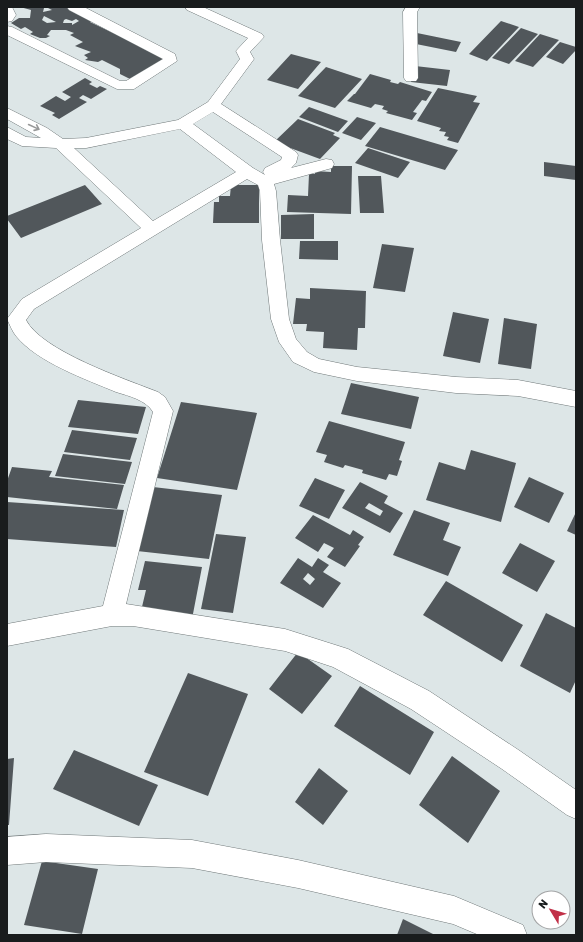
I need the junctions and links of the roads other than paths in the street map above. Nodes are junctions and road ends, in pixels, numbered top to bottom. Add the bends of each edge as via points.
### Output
1 (74, 7) edge
2 (192, 7) edge
3 (413, 7) edge
4 (7, 10) edge
5 (7, 18) edge
6 (10, 35) edge
7 (410, 78) dead end
8 (219, 109) junction
9 (7, 113) edge
10 (183, 124) junction
11 (7, 132) edge
12 (60, 144) junction
13 (326, 164) dead end
14 (247, 172) junction
15 (272, 177) junction
16 (153, 230) junction
17 (576, 399) edge
18 (112, 615) junction
19 (7, 635) edge
20 (576, 806) edge
21 (7, 852) edge
22 (513, 935) edge

1 - 6 street via 170,57 170,61 129,86 117,85
2 - 8 street via 257,37 243,51 248,59
3 - 7 street via 410,12
4 - 5 street
8 - 10 street
8 - 15 street via 206,124 206,133 226,149
8 - 15 street via 290,155 288,163
9 -> 12 street via 42,131
10 - 12 street via 86,143
10 - 14 street
11 - 12 street via 22,141
12 - 16 street
13 - 15 street
14 - 15 street
14 - 16 street
15 - 17 street via 268,191 280,318 288,342 300,358 314,365 357,374 456,385 518,388
16 - 18 street via 28,304 16,319 17,326 23,332 52,353 84,371 150,397 163,411
18 - 19 street
18 - 20 street via 160,618 285,640 339,657 420,700
21 - 22 street via 46,848 192,854 298,874 454,910

